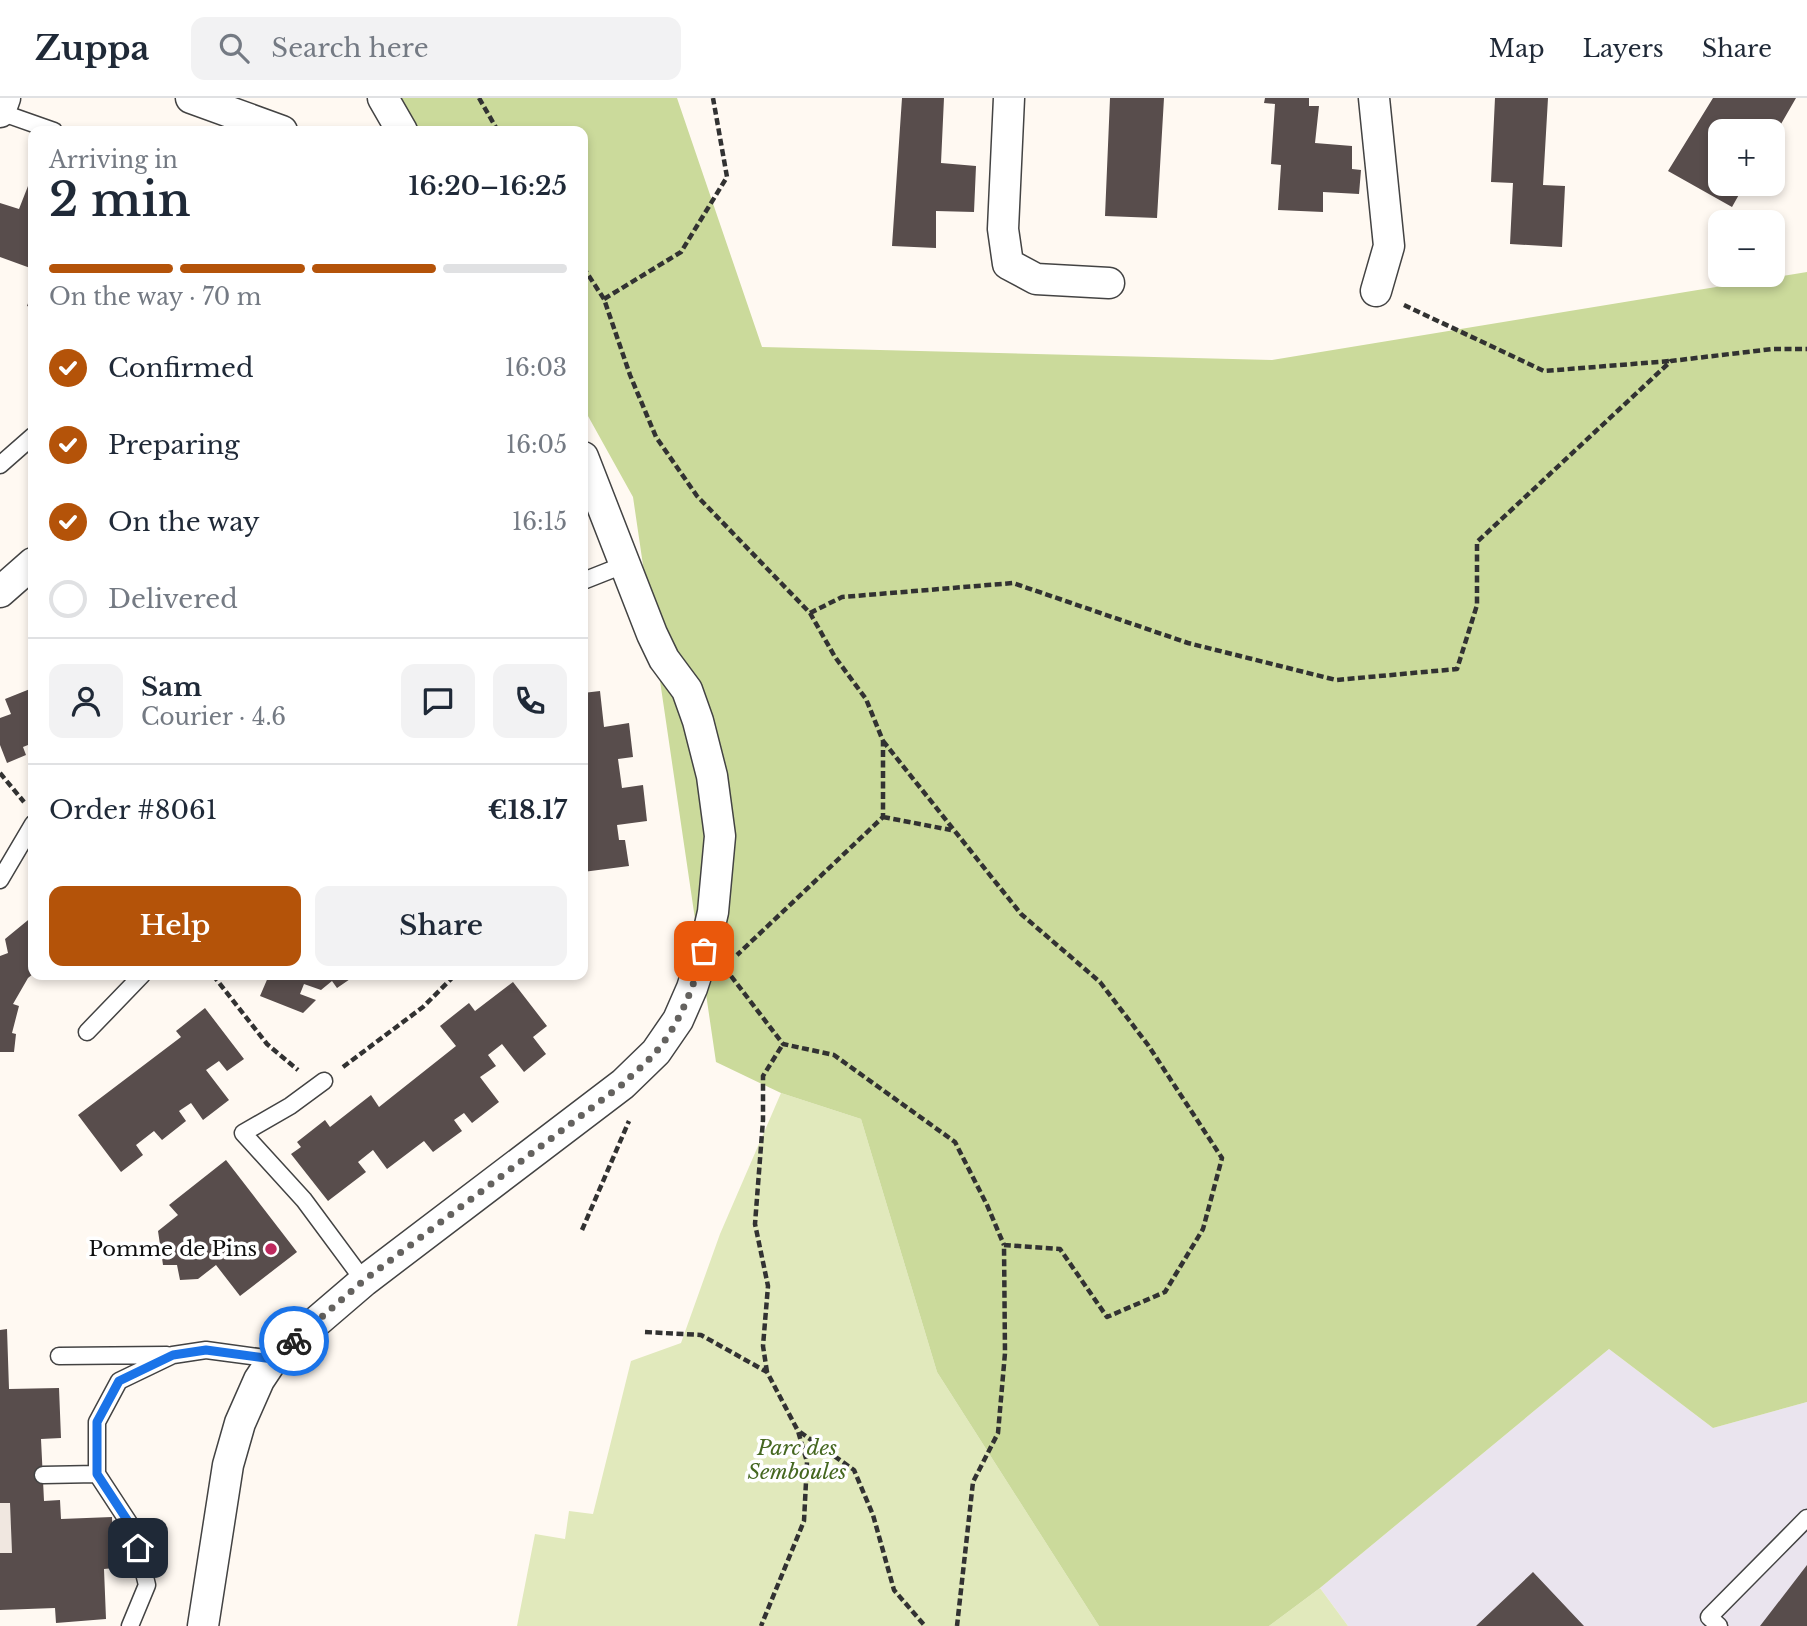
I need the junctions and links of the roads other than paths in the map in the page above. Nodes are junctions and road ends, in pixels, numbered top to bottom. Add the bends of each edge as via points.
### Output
1 (5, 98) edge
2 (191, 98) edge
3 (383, 98) edge
4 (1009, 98) edge
5 (1374, 98) edge
6 (0, 112) edge
7 (40, 126) edge
8 (268, 126) edge
9 (399, 126) edge
10 (1109, 283) dead end
11 (1376, 291) road end
12 (28, 440) edge
13 (0, 465) edge
14 (588, 469) edge
15 (626, 564) junction
16 (28, 567) edge
17 (588, 579) edge
18 (0, 592) edge
19 (28, 832) edge
20 (0, 880) edge
21 (137, 980) edge
22 (87, 1032) dead end
23 (324, 1081) road end
24 (363, 1281) junction
25 (173, 1355) junction
26 (59, 1356) dead end
27 (273, 1359) junction
28 (97, 1474) junction
29 (43, 1475) dead end
30 (1807, 1518) edge
31 (130, 1626) edge
32 (203, 1626) edge
33 (1718, 1626) edge

1 - 6 street
2 - 8 street
3 - 9 street
4 - 10 street via 1003,229 1008,264 1036,279
5 - 11 street via 1389,246
6 - 7 lane
12 - 13 lane
14 - 15 street
15 - 17 lane
15 - 24 street via 658,647 687,690 712,776 720,836 714,959 656,1052 623,1084
16 - 18 street
19 - 20 lane
21 - 22 lane
23 - 24 lane via 243,1133 304,1200
24 - 27 street
25 - 26 lane
25 - 27 lane via 206,1350
25 - 28 lane via 119,1381 97,1422
27 - 32 street via 258,1380 228,1465
28 - 29 lane
28 - 31 lane via 133,1529 147,1585
30 - 33 lane via 1709,1617

